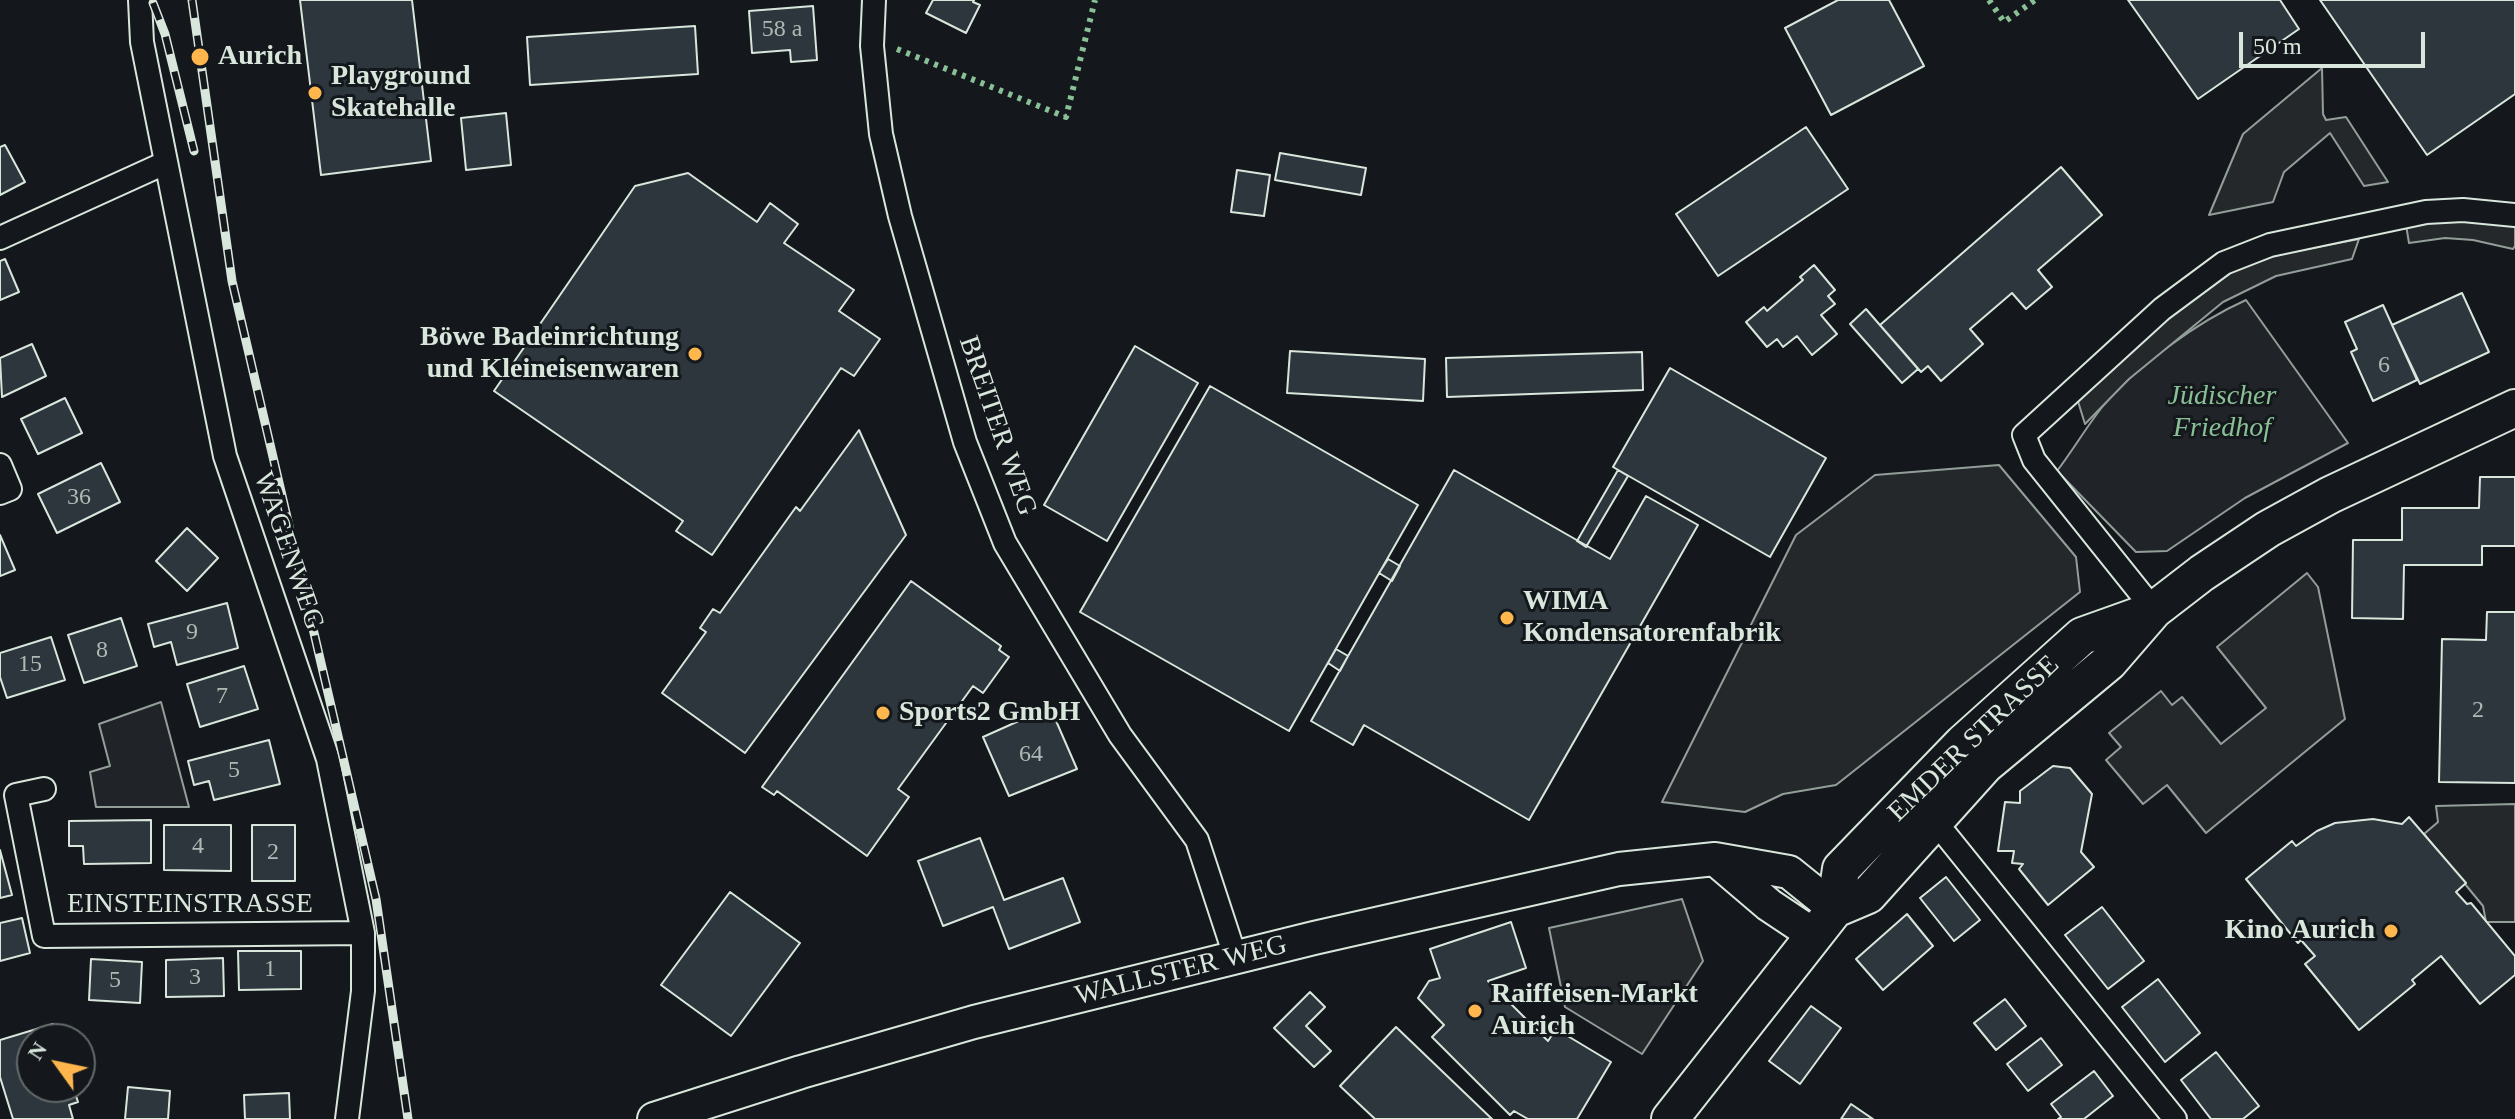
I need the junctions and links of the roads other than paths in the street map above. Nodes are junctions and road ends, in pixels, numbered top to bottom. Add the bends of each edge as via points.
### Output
1 (140, 0) edge
2 (874, 0) edge
3 (165, 163) junction
4 (2515, 215) edge
5 (0, 238) edge
6 (2515, 408) edge
7 (0, 465) edge
8 (0, 493) edge
9 (2154, 610) junction
10 (44, 789) dead end
11 (1933, 822) junction
12 (1825, 922) junction
13 (363, 933) junction
14 (1236, 959) junction
15 (347, 1119) edge
16 (654, 1119) edge
17 (1670, 1119) edge
18 (2175, 1119) edge

1 - 3 street, WAGENWEG via 142,42
2 - 14 street, BREITER WEG via 872,46 881,134 965,442 1005,543 1120,735 1197,840
3 - 5 street
3 - 13 street, WAGENWEG via 225,456 328,759
4 - 9 street via 2426,212 2270,245 2224,263 2162,309 2024,435 2034,460
6 - 9 main road, EMDER STRASSE via 2393,463 2268,529
7 - 8 street via 10,489
9 - 11 main road, EMDER STRASSE via 2109,662 1996,755
9 - 12 main road, EMDER STRASSE via 2082,636 1963,743 1841,869
10 - 13 street, EINSTEINSTRASSE via 16,795 44,936
11 - 12 main road, EMDER STRASSE via 1868,895
11 - 18 street
12 - 14 street, WALLSTER WEG via 1769,905 1715,859 1619,869 1545,884
12 - 17 main road, EMDER STRASSE
13 - 15 street, WAGENWEG via 363,991
14 - 16 street, WALLSTER WEG via 974,1022

